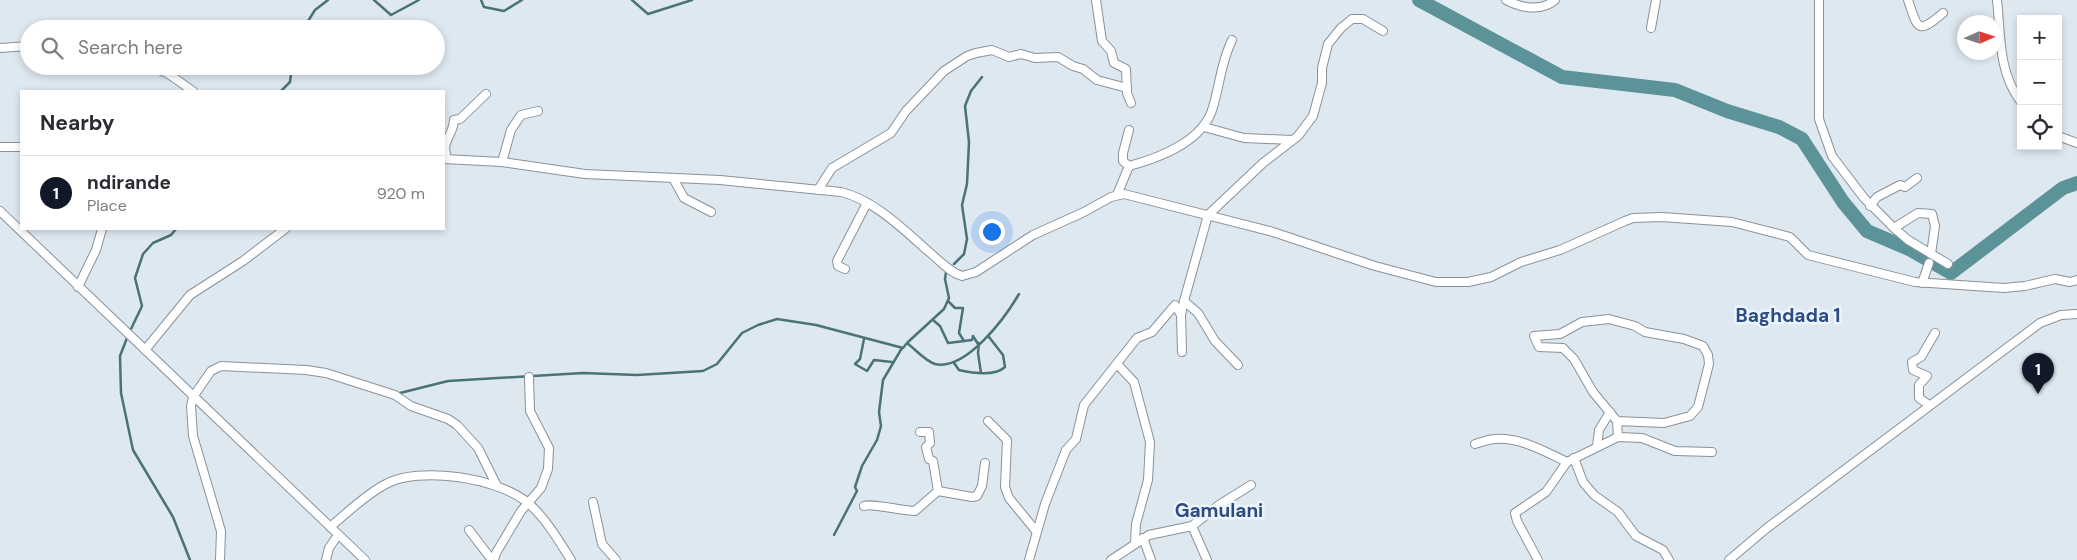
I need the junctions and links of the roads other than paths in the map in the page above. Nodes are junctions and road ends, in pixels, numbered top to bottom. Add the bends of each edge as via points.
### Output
1 (1096, 0) edge
2 (1506, 0) edge
3 (1554, 0) edge
4 (1656, 0) edge
5 (1819, 0) edge
6 (1908, 0) edge
7 (1997, 0) edge
8 (1943, 13) dead end
9 (1652, 28) dead end
10 (1383, 31) dead end
11 (1232, 40) dead end
12 (20, 47) edge
13 (0, 48) edge
14 (170, 75) edge
15 (1127, 88) junction
16 (192, 90) edge
17 (486, 94) dead end
18 (2017, 95) edge
19 (1130, 103) dead end
20 (538, 111) dead end
21 (1204, 127) junction
22 (1129, 130) dead end
23 (2062, 137) edge
24 (1292, 140) junction
25 (2077, 143) edge
26 (445, 144) edge
27 (20, 147) edge
28 (0, 148) edge
29 (445, 158) edge
30 (502, 162) junction
31 (1129, 166) junction
32 (674, 178) junction
33 (1917, 178) dead end
34 (818, 190) junction
35 (1117, 195) junction
36 (867, 203) junction
37 (1870, 206) junction
38 (0, 211) edge
39 (711, 212) dead end
40 (1208, 215) junction
41 (1894, 228) junction
42 (102, 230) edge
43 (284, 230) edge
44 (1931, 254) junction
45 (1929, 263) dead end
46 (1948, 264) dead end
47 (844, 269) dead end
48 (2077, 280) edge
49 (1922, 283) junction
50 (78, 286) junction
51 (1184, 301) junction
52 (2077, 314) edge
53 (1181, 315) junction
54 (1935, 333) dead end
55 (145, 350) junction
56 (1182, 352) dead end
57 (1118, 364) junction
58 (1238, 365) dead end
59 (529, 377) dead end
60 (193, 397) junction
61 (1929, 405) junction
62 (1610, 412) junction
63 (988, 421) dead end
64 (1617, 421) junction
65 (920, 432) dead end
66 (1618, 437) junction
67 (1476, 444) dead end
68 (1597, 446) junction
69 (1712, 452) dead end
70 (1571, 460) junction
71 (985, 463) dead end
72 (1251, 485) dead end
73 (497, 486) junction
74 (938, 491) junction
75 (593, 502) dead end
76 (528, 503) junction
77 (864, 506) dead end
78 (1192, 526) junction
79 (330, 527) junction
80 (469, 530) dead end
81 (1036, 531) junction
82 (338, 535) junction
83 (1143, 538) junction
84 (1135, 543) junction
85 (220, 560) edge
86 (326, 560) edge
87 (366, 560) edge
88 (493, 560) edge
89 (571, 560) edge
90 (616, 560) edge
91 (1029, 560) edge
92 (1111, 560) edge
93 (1151, 560) edge
94 (1208, 560) edge
95 (1538, 560) edge
96 (1669, 560) edge
97 (1729, 560) edge

1 - 15 street via 1102,41 1114,63 1126,69
2 - 3 street via 1529,8 1545,7
4 - 9 street
5 - 37 street via 1819,119 1832,156
6 - 8 street via 1921,27 1926,27
7 - 18 street via 2004,71
10 - 24 street via 1358,18 1341,28 1328,44 1313,116 1306,128
11 - 21 street via 1220,69 1214,106
12 - 13 street
14 - 16 street
15 - 19 street
15 - 34 street via 1097,80 1058,57 1034,58 1021,54 1009,57 992,50 976,53 951,65 906,111 891,133 832,168
17 - 26 street via 454,120 454,129
20 - 30 street via 521,115 511,130
21 - 24 street via 1244,138
21 - 31 street via 1157,159
22 - 31 street via 1122,153 1123,161
23 - 25 street
24 - 40 street
27 - 28 street
29 - 30 street
30 - 32 street via 585,174
31 - 35 street
32 - 34 street
32 - 39 street via 684,198
33 - 37 street via 1905,187 1900,185 1877,196
34 - 36 street via 850,194
35 - 36 street via 1033,235 976,272 962,276
35 - 40 street via 1132,195
36 - 47 street via 837,261 838,266
37 - 41 street
38 - 50 street
40 - 49 street via 1273,232 1406,276 1444,282 1468,282 1499,274 1633,218 1662,217 1732,222 1785,235 1794,240 1804,253
40 - 51 street
41 - 44 street
41 - 44 street via 1918,213 1932,214 1935,226
42 - 50 street via 96,250
43 - 55 street via 244,261 190,294
44 - 46 street
45 - 49 street
48 - 49 street via 2055,279 2002,287
50 - 55 street
51 - 53 street
51 - 58 street via 1198,313 1215,341
52 - 61 street via 2061,315 2040,323
53 - 56 street
53 - 57 street via 1174,305 1152,332 1137,338
54 - 61 street via 1921,357 1912,362 1913,370 1927,376 1919,384 1919,398
55 - 60 street
57 - 81 street via 1112,367 1084,404 1076,439 1066,450
57 - 84 street via 1134,382 1150,442 1148,480 1136,524
59 - 76 street via 530,411 546,439 550,458 541,488
60 - 73 street via 211,371 221,366 326,374 395,395 411,406 448,419 478,448
60 - 79 street
60 - 85 street via 193,436 221,531
61 - 97 street
62 - 64 street
62 - 64 street via 1563,348 1538,347 1534,336 1560,334 1582,322 1609,319 1649,333 1692,342 1705,349 1709,364 1701,398 1690,416 1664,423
62 - 68 street via 1599,430
63 - 81 street via 1007,440 1005,486 1009,498
64 - 66 street
65 - 74 street via 929,432 930,442 926,447 929,459 933,461
66 - 68 street
66 - 69 street via 1642,438 1675,451
67 - 70 street via 1494,439 1509,440
68 - 70 street
70 - 95 street via 1546,492 1515,513
70 - 96 street via 1594,494 1618,512 1636,536 1663,550
71 - 74 street via 982,486 977,496
72 - 78 street
73 - 76 street
73 - 79 street via 439,474 397,479 373,493
74 - 77 street via 915,511 870,504
75 - 90 street via 602,544
76 - 88 street
76 - 89 street
78 - 83 street
78 - 94 street
79 - 82 street
80 - 88 street
81 - 91 street
82 - 86 street
82 - 87 street
83 - 84 street
83 - 93 street
84 - 92 street

